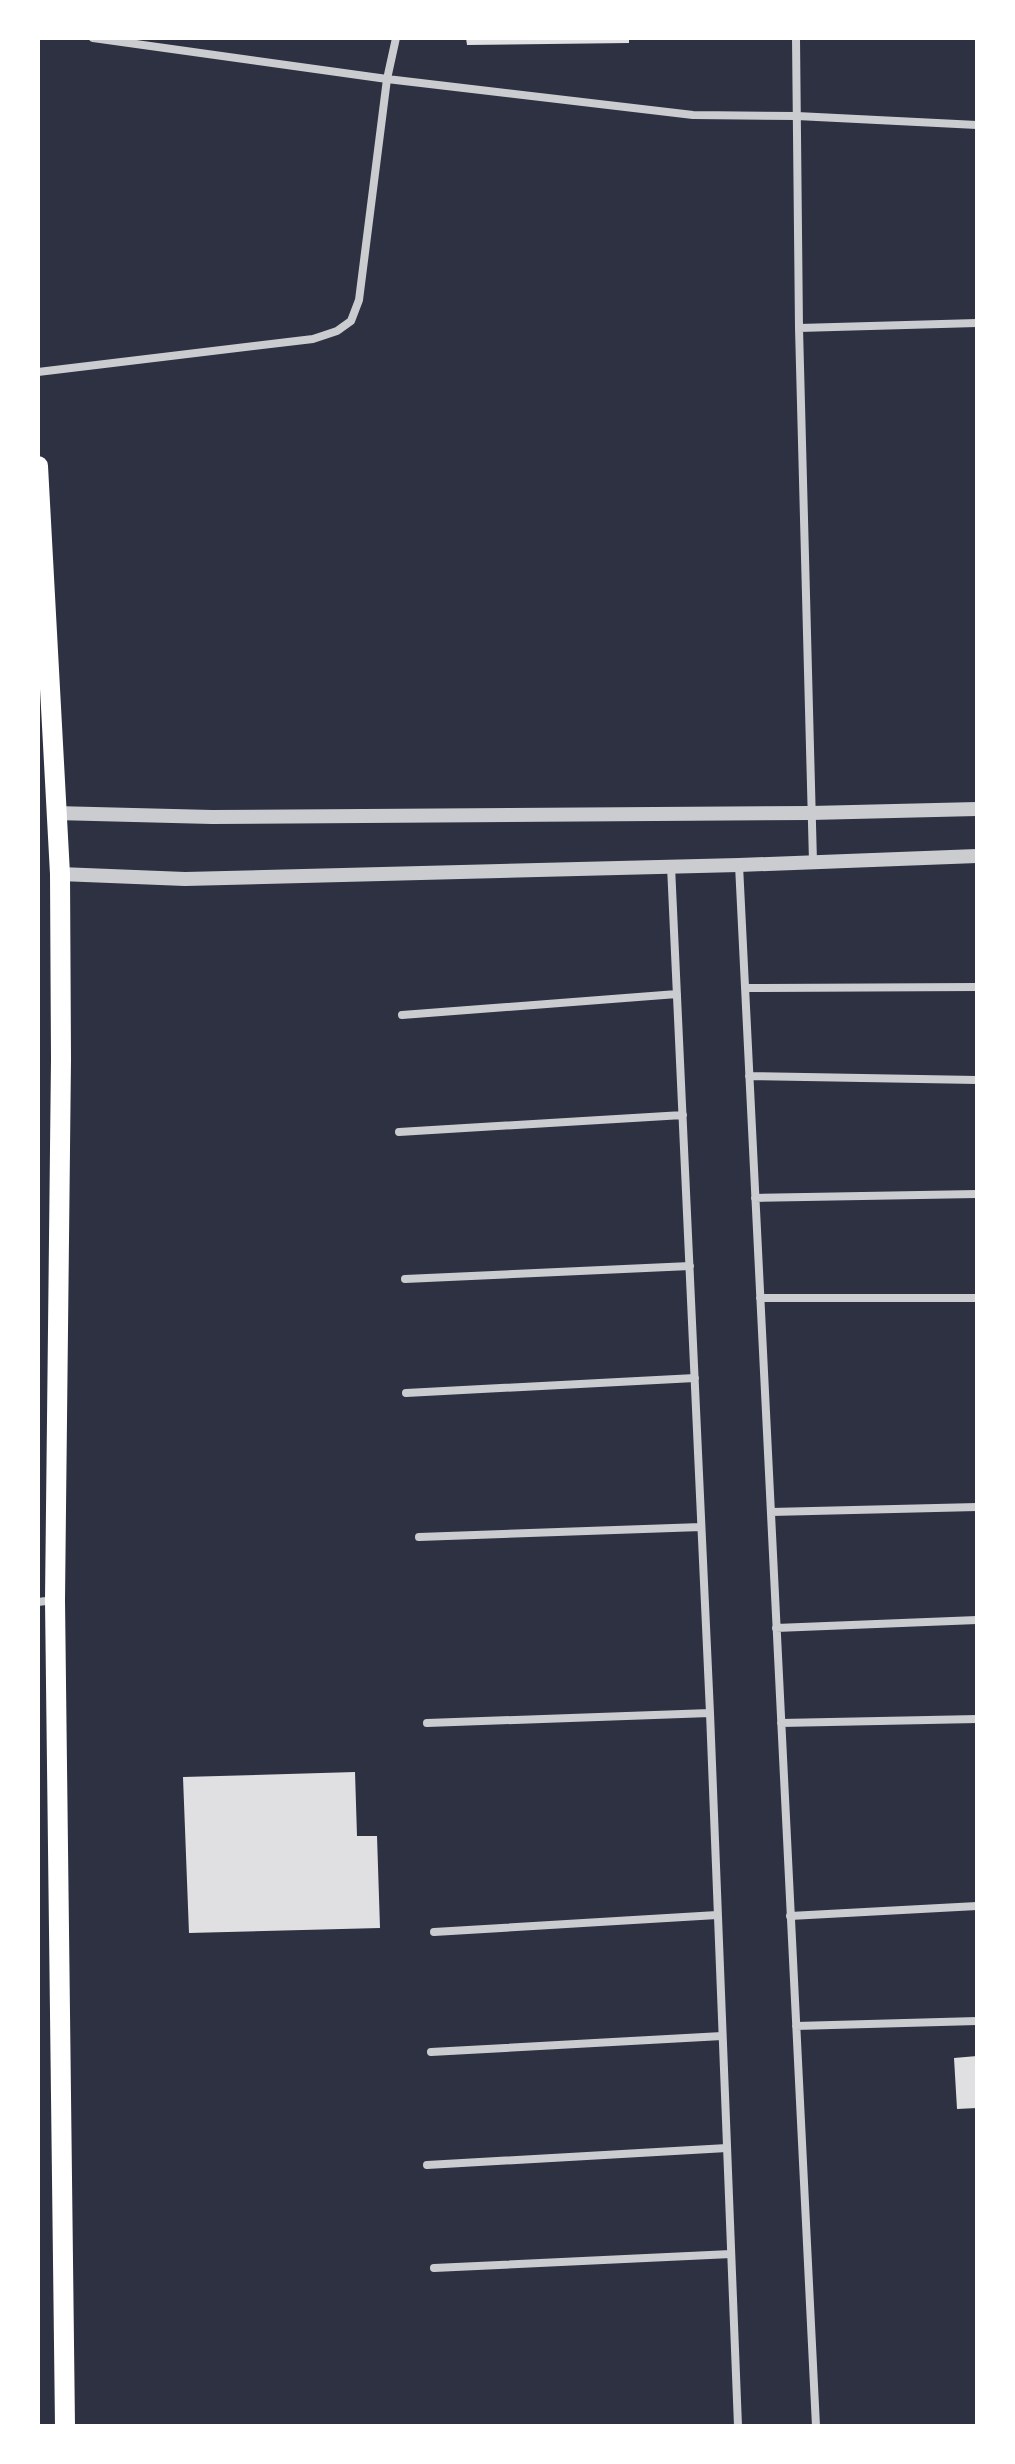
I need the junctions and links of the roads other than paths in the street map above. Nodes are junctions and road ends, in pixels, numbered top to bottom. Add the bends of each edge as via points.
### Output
1 (93, 38) edge
2 (396, 38) edge
3 (796, 38) edge
4 (387, 79) junction
5 (797, 116) junction
6 (977, 125) edge
7 (977, 323) edge
8 (799, 328) junction
9 (38, 372) edge
10 (38, 466) edge
11 (977, 809) edge
12 (55, 813) junction
13 (811, 813) junction
14 (977, 856) edge
15 (813, 862) junction
16 (739, 865) junction
17 (671, 866) junction
18 (60, 874) junction
19 (977, 987) edge
20 (745, 988) junction
21 (677, 994) junction
22 (402, 1015) dead end
23 (749, 1076) junction
24 (977, 1080) edge
25 (683, 1115) junction
26 (399, 1132) dead end
27 (977, 1194) edge
28 (755, 1198) junction
29 (690, 1266) junction
30 (405, 1279) dead end
31 (760, 1298) junction
32 (977, 1298) edge
33 (695, 1378) junction
34 (406, 1393) dead end
35 (977, 1507) edge
36 (771, 1512) junction
37 (701, 1527) junction
38 (419, 1537) dead end
39 (47, 1601) edge
40 (977, 1620) edge
41 (776, 1628) junction
42 (710, 1713) junction
43 (977, 1719) edge
44 (427, 1723) dead end
45 (781, 1723) junction
46 (977, 1906) edge
47 (717, 1915) junction
48 (790, 1916) junction
49 (434, 1932) dead end
50 (977, 2021) edge
51 (796, 2026) junction
52 (722, 2036) junction
53 (431, 2052) dead end
54 (727, 2148) junction
55 (427, 2165) dead end
56 (731, 2254) junction
57 (434, 2268) dead end
58 (65, 2426) edge
59 (738, 2426) edge
60 (816, 2426) edge

1 - 4 street
2 - 4 street
3 - 5 street
4 - 5 street via 693,115
4 - 9 street via 359,300 351,321 313,339
5 - 6 street
5 - 8 street
7 - 8 street
8 - 13 street
10 - 12 main road
11 - 13 street
12 - 13 street
12 - 18 main road
13 - 15 street
14 - 15 street
15 - 16 street
16 - 17 street
16 - 20 street
17 - 18 street via 185,879
17 - 21 street
18 - 39 main road via 61,1059
19 - 20 street
20 - 23 street
21 - 22 street
21 - 25 street
23 - 24 street
23 - 28 street
25 - 26 street
25 - 29 street
27 - 28 street
28 - 31 street
29 - 30 street
29 - 33 street
31 - 32 street
31 - 36 street
33 - 34 street
33 - 37 street
35 - 36 street
36 - 41 street
37 - 38 street
37 - 42 street
39 - 58 main road
40 - 41 street
41 - 45 street
42 - 44 street
42 - 47 street
43 - 45 street
45 - 48 street
46 - 48 street
47 - 49 street
47 - 52 street
48 - 51 street
50 - 51 street
51 - 60 street
52 - 53 street
52 - 54 street
54 - 55 street
54 - 56 street
56 - 57 street
56 - 59 street

